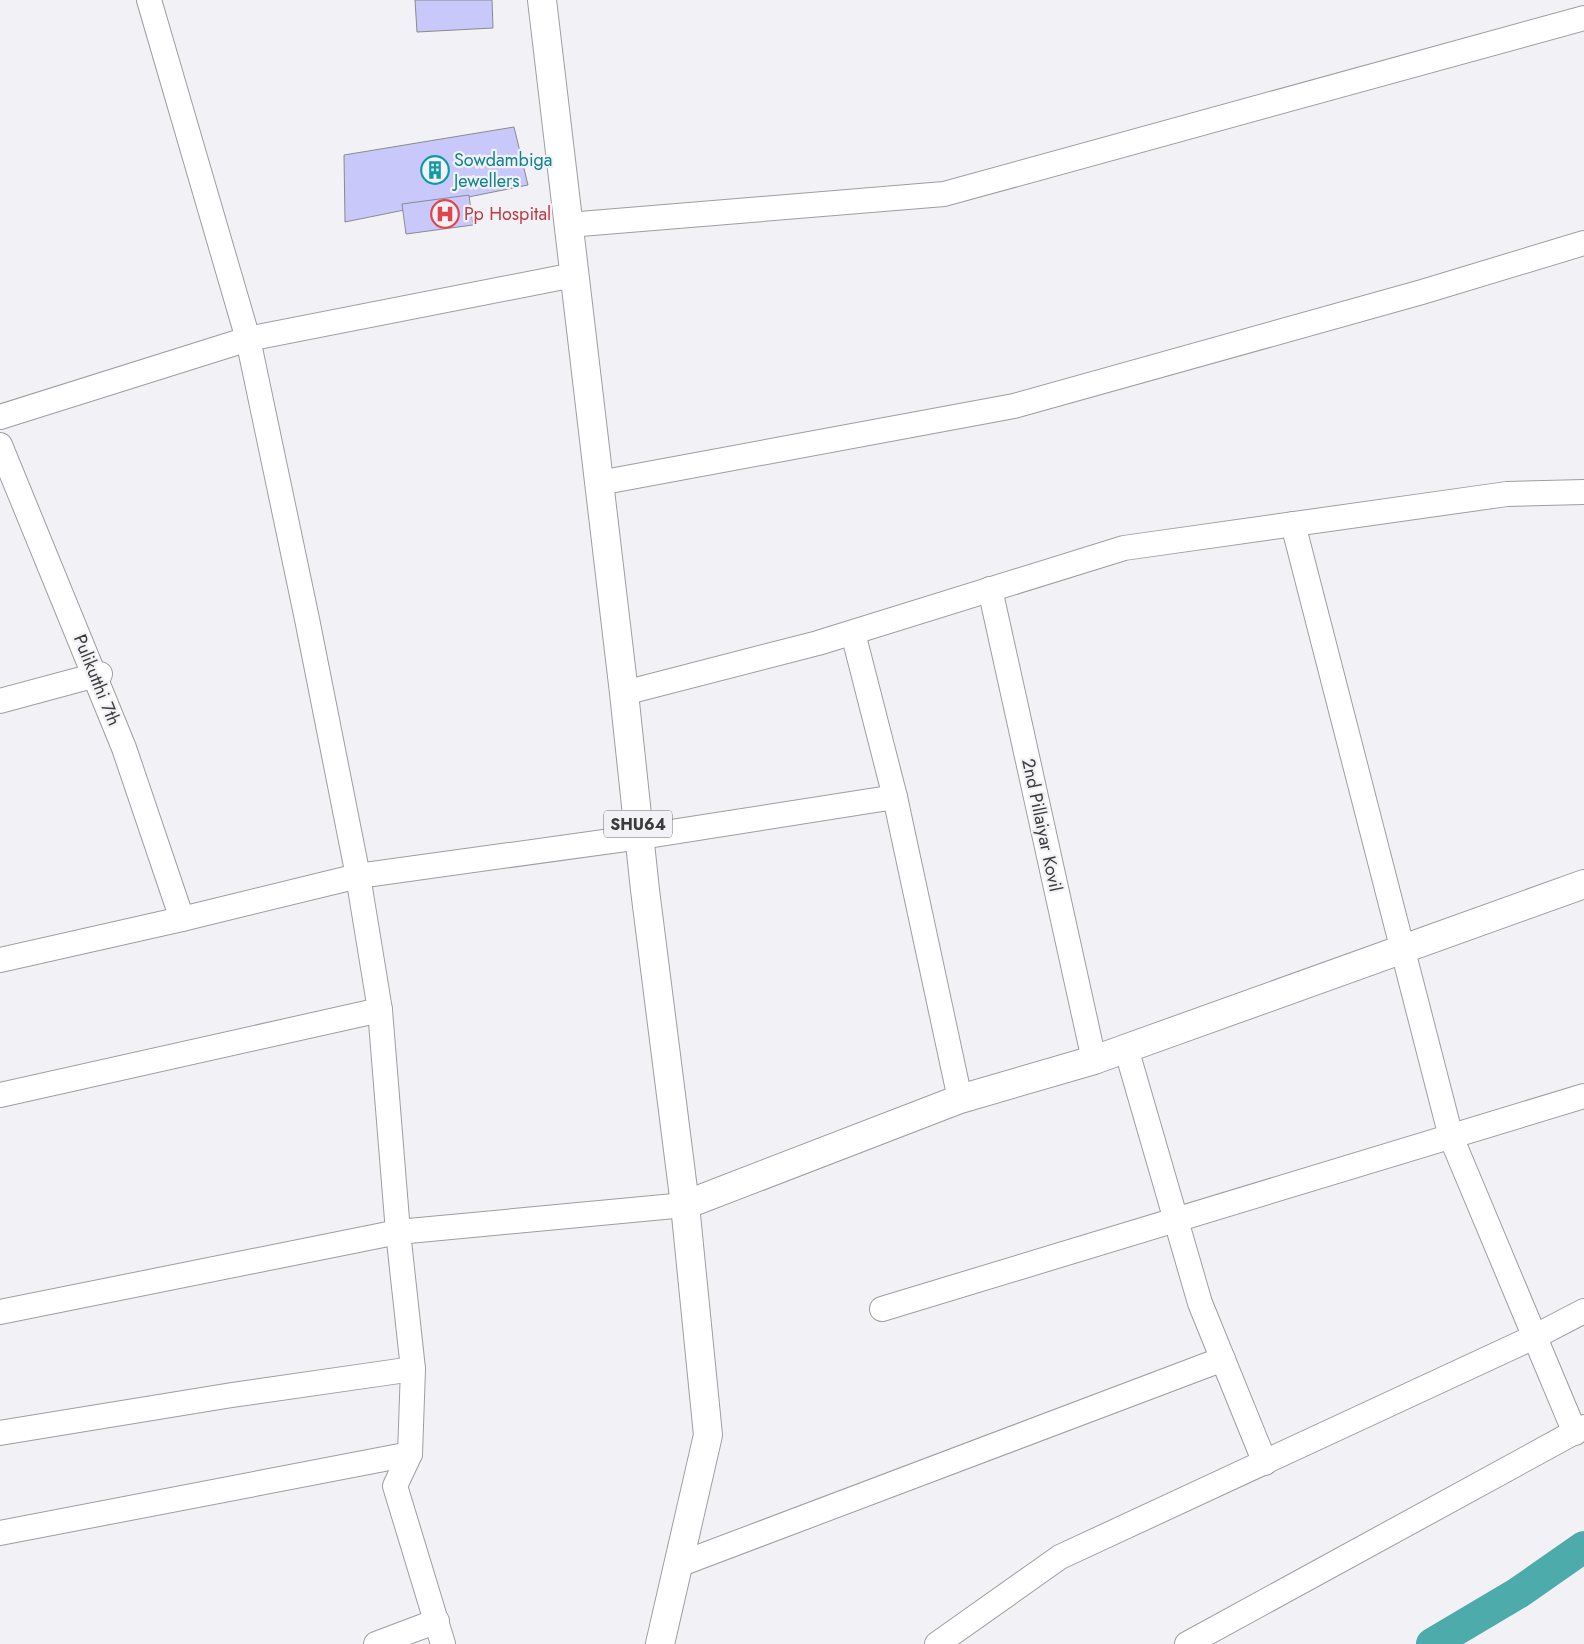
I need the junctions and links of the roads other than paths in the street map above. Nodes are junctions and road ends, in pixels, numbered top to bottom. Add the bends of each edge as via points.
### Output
1 (150, 0) edge
2 (542, 0) edge
3 (1584, 18) edge
4 (568, 225) junction
5 (1584, 243) edge
6 (574, 275) junction
7 (248, 339) junction
8 (0, 417) edge
9 (0, 445) edge
10 (599, 483) junction
11 (1584, 492) edge
12 (1293, 524) junction
13 (990, 589) junction
14 (853, 633) junction
15 (98, 675) junction
16 (624, 692) junction
17 (0, 701) edge
18 (895, 797) junction
19 (640, 837) junction
20 (358, 876) junction
21 (1584, 884) edge
22 (182, 919) junction
23 (1403, 949) junction
24 (0, 960) edge
25 (380, 1010) junction
26 (1126, 1048) junction
27 (1094, 1060) junction
28 (0, 1096) edge
29 (1584, 1096) edge
30 (960, 1099) junction
31 (1451, 1137) junction
32 (685, 1205) junction
33 (1177, 1220) junction
34 (398, 1232) junction
35 (882, 1309) dead end
36 (1584, 1311) edge
37 (0, 1312) edge
38 (1534, 1337) junction
39 (1223, 1359) junction
40 (413, 1368) junction
41 (1579, 1430) edge
42 (0, 1433) edge
43 (410, 1454) junction
44 (1265, 1463) junction
45 (0, 1533) edge
46 (678, 1565) junction
47 (437, 1621) junction
48 (376, 1644) edge
49 (444, 1644) edge
50 (660, 1644) edge
51 (937, 1644) edge
52 (1188, 1644) edge

1 - 7 street
2 - 4 main road, SHU64
3 - 4 street via 944,194
4 - 6 main road, SHU64
5 - 10 street via 1422,292 1014,406
6 - 7 street
6 - 10 main road, SHU64
7 - 8 street
7 - 20 street
9 - 15 street, Pulikutthi 7th
10 - 16 main road, SHU64
11 - 12 street via 1507,494
12 - 13 street via 1124,548
12 - 23 street
13 - 14 street
13 - 27 street, 2nd Pillaiyar Kovil
14 - 16 street
14 - 18 street
15 - 17 street
15 - 22 street, Pulikutthi 7th
16 - 19 main road, SHU64
18 - 19 street
18 - 30 street
19 - 20 street
19 - 32 main road, SHU64
20 - 22 street
20 - 25 street
21 - 23 main road
22 - 24 street
23 - 26 main road
23 - 31 street
25 - 28 street
25 - 34 street
26 - 27 main road
26 - 33 street
27 - 30 main road
29 - 31 street
30 - 32 main road
31 - 33 street
31 - 38 street
32 - 34 street
32 - 46 main road, SHU64 via 708,1436
33 - 35 street
33 - 39 street via 1200,1303
34 - 37 street
34 - 40 street
36 - 38 street
38 - 41 street
38 - 44 street
39 - 44 street
39 - 46 street
40 - 42 street
40 - 43 street
41 - 52 street
43 - 45 street
43 - 47 street via 395,1486
44 - 51 street via 1060,1557
46 - 50 main road, SHU64
47 - 48 street
47 - 49 street

